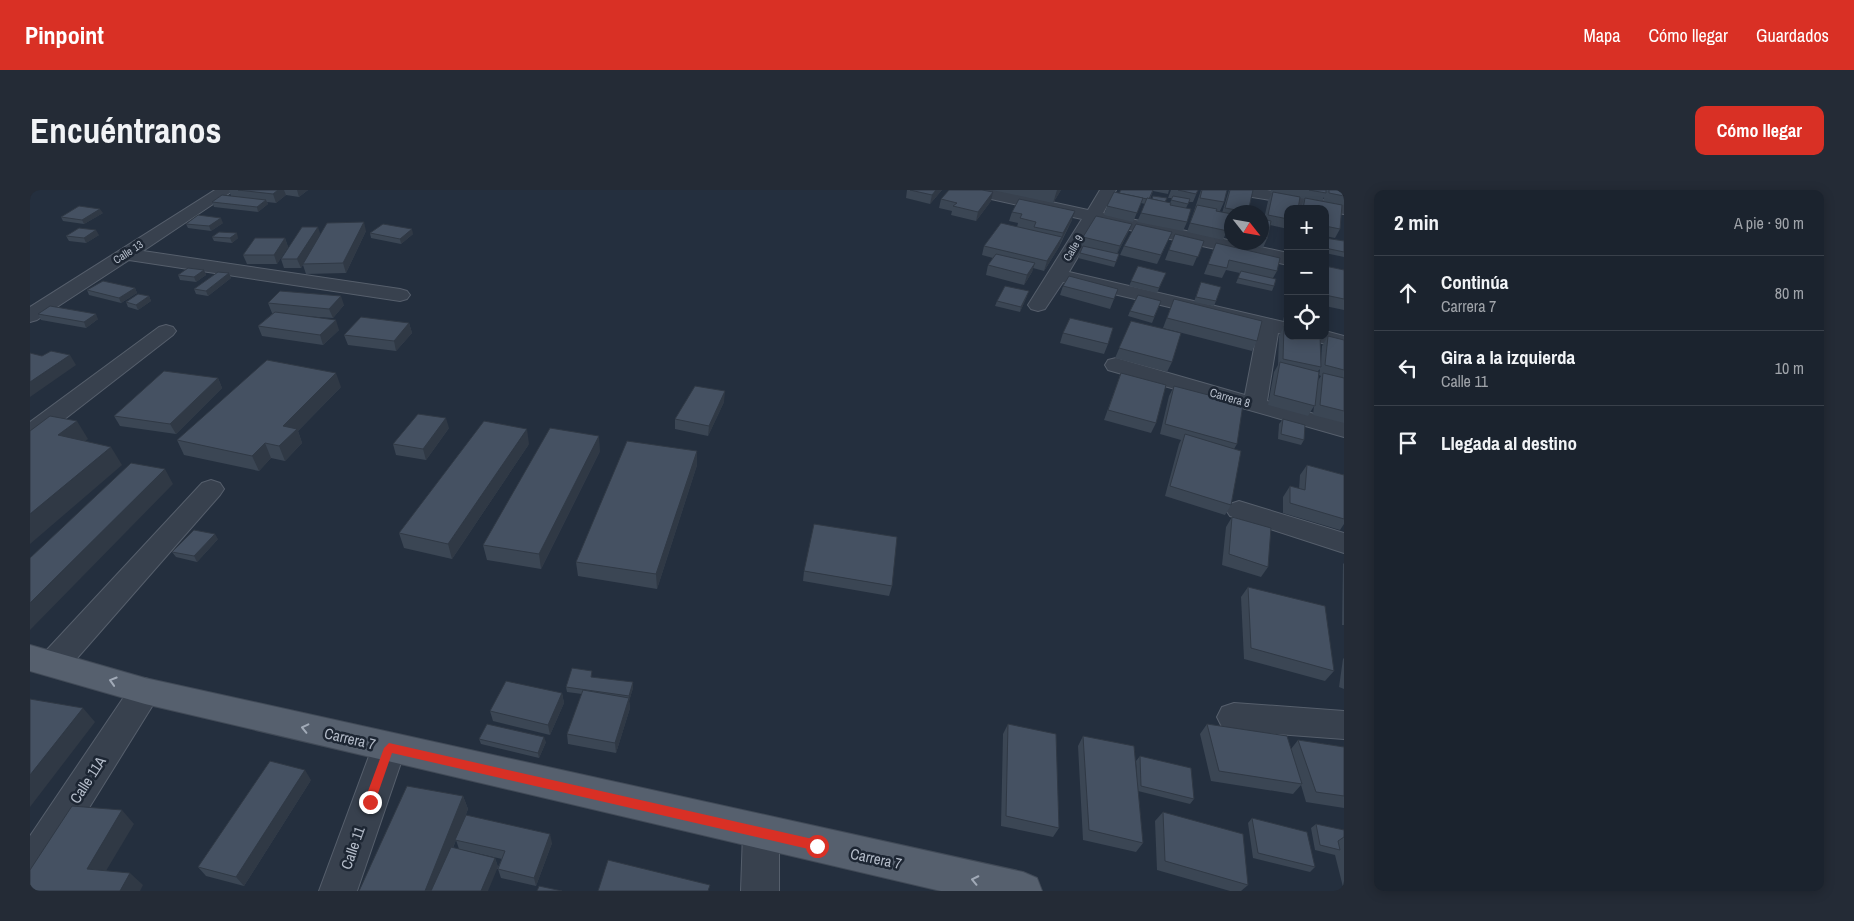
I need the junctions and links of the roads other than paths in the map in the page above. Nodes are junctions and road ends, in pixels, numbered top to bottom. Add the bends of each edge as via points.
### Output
1 (226, 190) edge
2 (973, 190) edge
3 (1108, 190) edge
4 (1240, 190) edge
5 (1344, 209) edge
6 (1093, 216) junction
7 (125, 254) junction
8 (1284, 258) edge
9 (1058, 275) junction
10 (400, 296) dead end
11 (1038, 306) dead end
12 (30, 316) edge
13 (1278, 326) edge
14 (166, 331) dead end
15 (1329, 339) edge
16 (1344, 343) edge
17 (1116, 365) dead end
18 (1255, 405) junction
19 (1344, 430) edge
20 (30, 434) edge
21 (211, 490) dead end
22 (1239, 510) dead end
23 (1344, 543) edge
24 (42, 661) edge
25 (145, 691) junction
26 (1234, 717) dead end
27 (1344, 725) edge
28 (389, 748) junction
29 (761, 833) junction
30 (30, 869) edge
31 (338, 891) edge
32 (760, 891) edge
33 (1023, 891) edge

1 - 7 street, Calle 13
2 - 6 street
3 - 6 street, Calle 9
4 - 5 street
6 - 8 street
6 - 9 street, Calle 9
7 - 10 street
7 - 12 street, Calle 13
9 - 11 street, Calle 9
9 - 13 street
13 - 18 street
14 - 20 street
15 - 16 street
17 - 18 street, Carrera 8
18 - 19 street, Carrera 8
21 - 24 street
22 - 23 street
25 -> 24 main road, Carrera 7
28 -> 25 main road, Carrera 7
25 - 30 street, Calle 11A
26 - 27 street
28 - 29 main road, Carrera 7
28 - 31 street, Calle 11
29 - 32 street
33 -> 29 main road, Carrera 7

